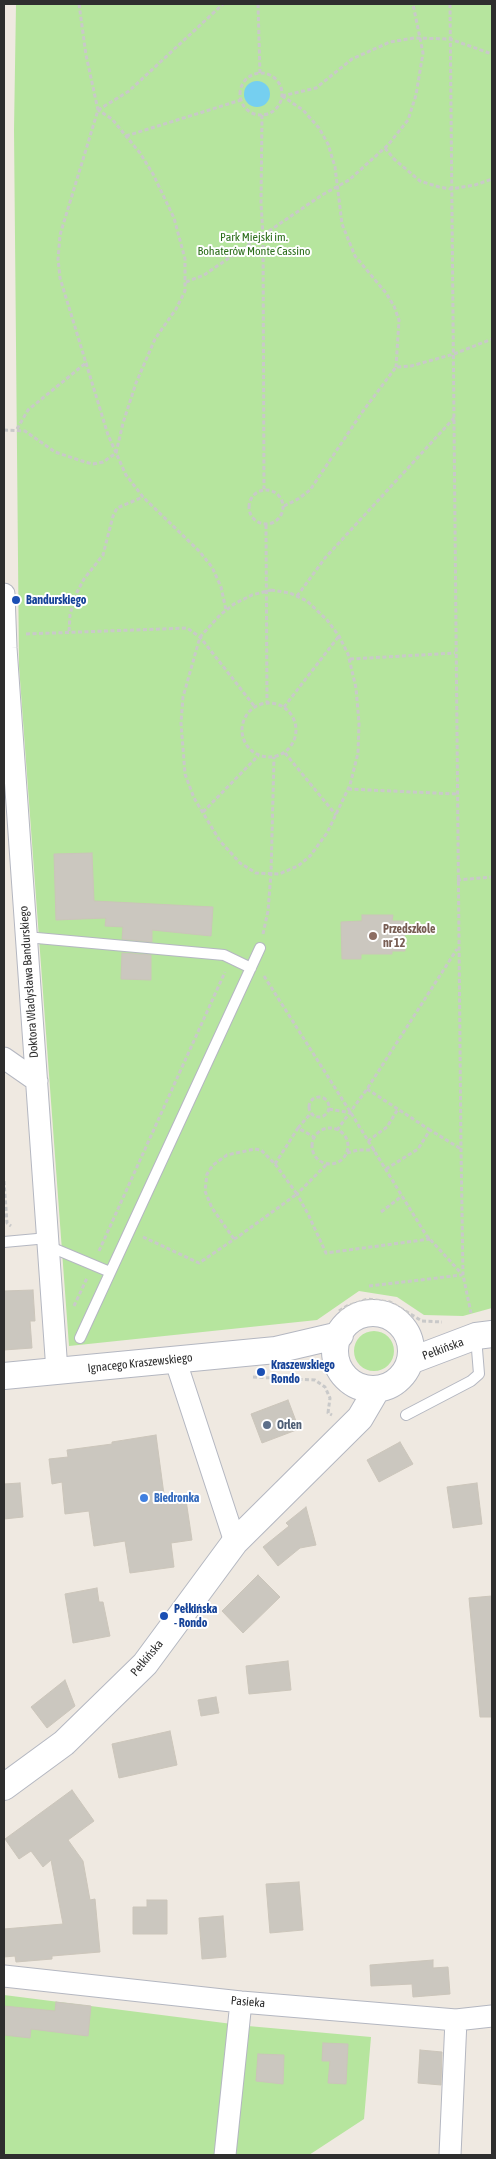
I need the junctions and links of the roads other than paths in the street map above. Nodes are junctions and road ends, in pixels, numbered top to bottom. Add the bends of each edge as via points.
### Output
1 (4, 594) edge
2 (10, 796) edge
3 (26, 937) junction
4 (260, 948) road end
5 (251, 968) junction
6 (4, 1058) edge
7 (36, 1081) junction
8 (41, 1241) junction
9 (4, 1242) edge
10 (110, 1272) junction
11 (480, 1330) edge
12 (406, 1332) junction
13 (80, 1338) dead end
14 (338, 1348) junction
15 (175, 1359) junction
16 (410, 1361) junction
17 (58, 1371) junction
18 (4, 1376) edge
19 (351, 1381) junction
20 (377, 1389) junction
21 (406, 1415) dead end
22 (332, 1444) junction
23 (235, 1542) junction
24 (4, 1787) edge
25 (4, 1976) edge
26 (241, 2002) junction
27 (492, 2016) edge
28 (456, 2020) junction
29 (225, 2155) edge
30 (450, 2155) edge

1 - 2 street, Doktora Władysława Bandurskiego
2 - 3 street, Doktora Władysława Bandurskiego
3 - 5 lane via 224,955
3 - 7 street, Doktora Władysława Bandurskiego
4 - 5 lane
5 - 10 lane
6 - 7 street
7 - 8 street, Doktora Władysława Bandurskiego
8 - 9 lane
8 - 10 lane
8 - 17 street, Doktora Władysława Bandurskiego
10 - 13 lane
11 - 12 street, Pełkińska
11 - 16 street, Pełkińska
11 - 21 lane via 479,1374
12 - 14 street via 391,1318 370,1314 350,1321
12 - 16 street via 411,1348
14 - 15 street, Ignacego Kraszewskiego
14 - 19 street via 341,1370
15 - 17 street, Ignacego Kraszewskiego
15 - 23 street
16 - 20 street via 397,1381
17 - 18 street, Ignacego Kraszewskiego
19 - 20 street
19 - 22 street, Pełkińska
20 - 22 street, Pełkińska via 360,1418
22 - 23 street, Pełkińska
23 - 24 street, Pełkińska via 145,1664 64,1743
25 - 26 street, Pasieka
26 - 28 street, Pasieka
26 - 29 street
27 - 28 street, Pasieka
28 - 30 street

